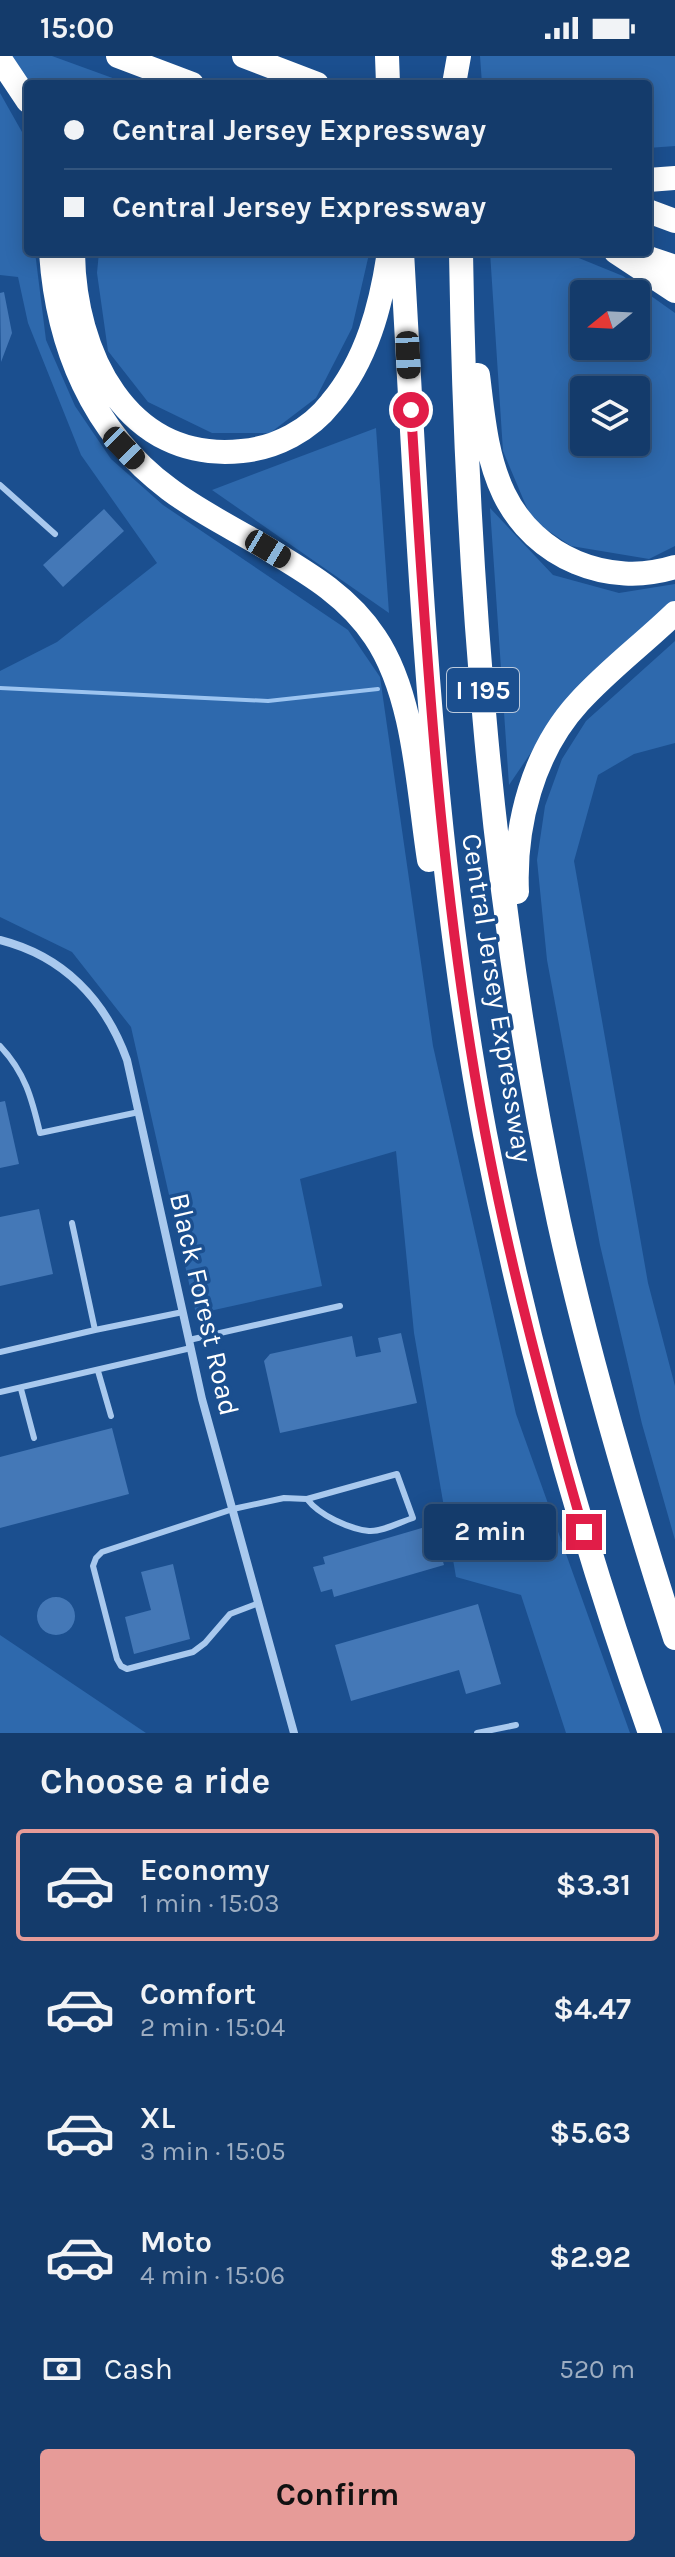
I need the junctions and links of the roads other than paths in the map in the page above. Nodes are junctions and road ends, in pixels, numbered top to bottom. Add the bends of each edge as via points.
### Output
1 (118, 56) edge
2 (244, 56) edge
3 (446, 56) edge
4 (459, 56) edge
5 (0, 59) edge
6 (181, 80) edge
7 (307, 80) edge
8 (451, 80) edge
9 (453, 80) edge
10 (24, 95) edge
11 (675, 178) edge
12 (652, 180) edge
13 (652, 212) edge
14 (675, 221) edge
15 (51, 256) edge
16 (73, 256) edge
17 (388, 256) edge
18 (402, 256) edge
19 (462, 256) edge
20 (463, 256) edge
21 (622, 256) edge
22 (643, 256) edge
23 (675, 267) edge
24 (675, 291) edge
25 (0, 485) edge
26 (55, 534) dead end
27 (675, 567) edge
28 (675, 613) edge
29 (0, 940) edge
30 (0, 1046) edge
31 (139, 1112) junction
32 (540, 1125) junction
33 (485, 1132) junction
34 (72, 1223) dead end
35 (340, 1306) dead end
36 (183, 1312) junction
37 (95, 1330) junction
38 (190, 1344) junction
39 (0, 1352) edge
40 (98, 1371) junction
41 (21, 1389) junction
42 (0, 1392) edge
43 (111, 1416) dead end
44 (34, 1438) dead end
45 (307, 1499) junction
46 (233, 1509) junction
47 (259, 1603) junction
48 (675, 1638) edge
49 (516, 1725) dead end
50 (294, 1733) edge
51 (477, 1733) edge
52 (650, 1733) edge

1 - 6 highway
2 - 7 highway
3 - 8 highway
4 - 9 highway
5 - 10 highway
11 - 12 highway
13 - 14 highway
15 - 33 highway via 56,305 75,369 124,448 170,490 337,594 390,662 406,710 432,880
16 - 17 highway via 85,336 123,406 162,437 229,453 275,443 315,420 331,403 372,329
18 - 33 highway, Central Jersey Expressway / I 195 via 437,782
19 - 32 highway, Central Jersey Expressway / I 195 via 462,356 487,744
20 - 27 highway via 484,427 496,473 515,513 544,544 583,566 627,574
21 - 24 highway
22 - 23 highway
25 - 26 lane
28 - 32 highway via 579,702 545,753 525,806 517,885
29 - 31 street, Black Forest Road via 51,960 96,999 119,1037
30 - 31 lane via 20,1069 40,1133
31 - 36 street, Black Forest Road
32 - 48 highway, Central Jersey Expressway / I 195 via 588,1344
33 - 52 highway, Central Jersey Expressway / I 195 via 558,1442
34 - 37 lane
35 - 38 lane
36 - 37 lane
36 - 38 street, Black Forest Road
37 - 39 lane
38 - 40 lane
38 - 46 street, Black Forest Road
40 - 41 lane
40 - 43 lane
41 - 42 lane
41 - 44 lane
45 - 45 lane via 333,1518 371,1531 413,1518 397,1474
45 - 46 lane via 284,1498
46 - 47 street, Black Forest Road
46 - 47 lane via 96,1558 94,1579 117,1659 127,1669 193,1652 230,1614
47 - 50 street, Black Forest Road
49 - 51 lane

